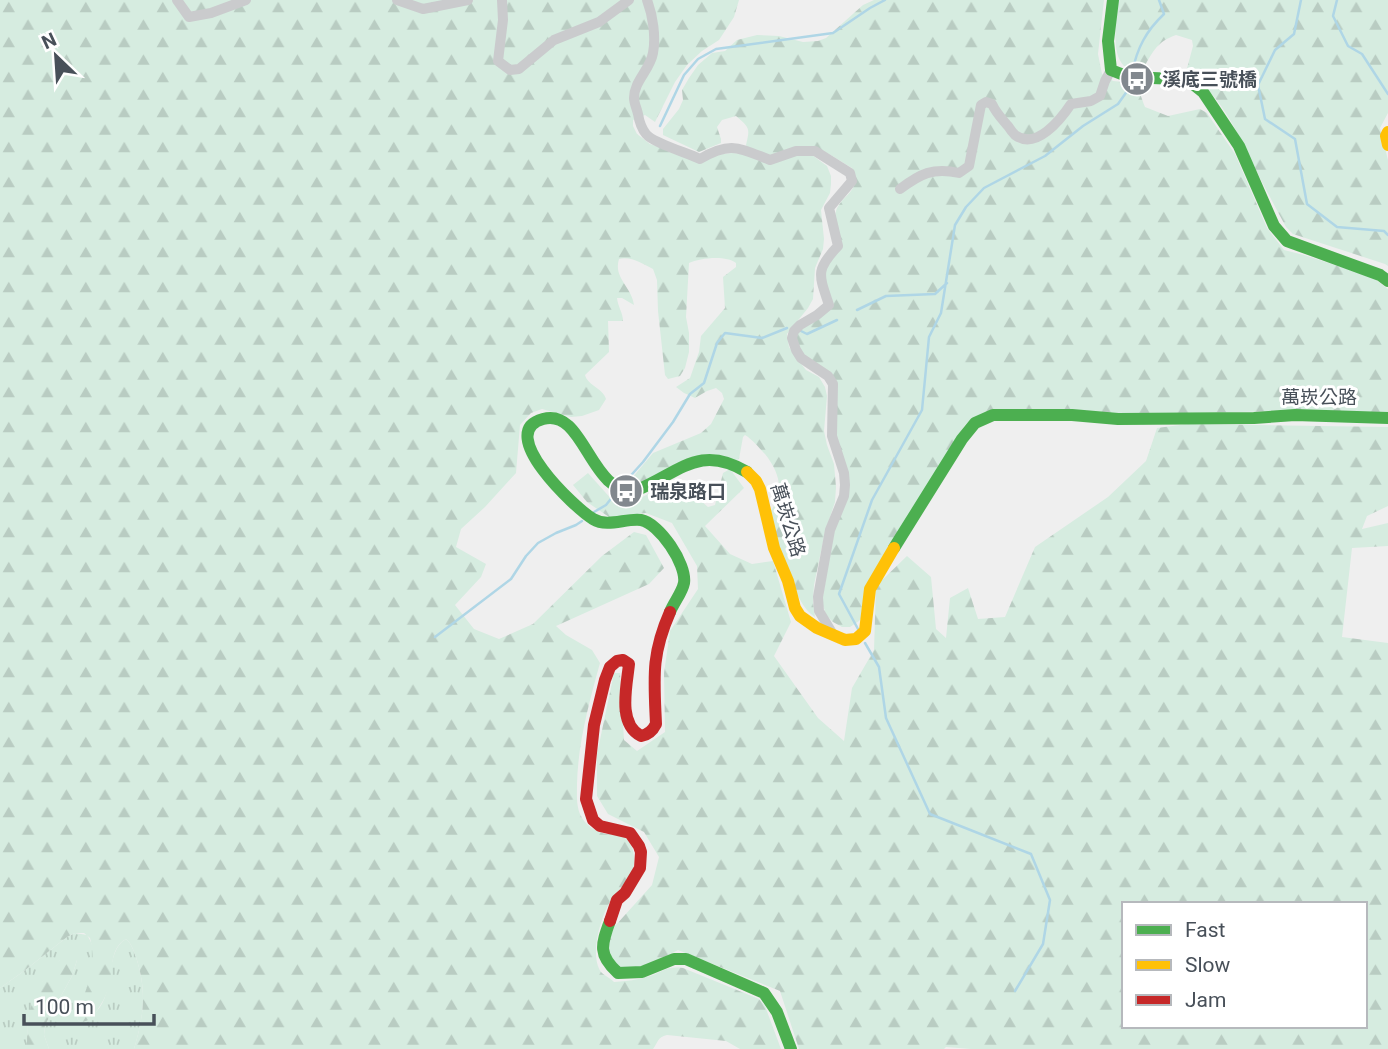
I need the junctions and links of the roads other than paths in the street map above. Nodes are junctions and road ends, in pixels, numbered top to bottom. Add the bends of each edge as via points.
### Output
1 (177, 0) edge
2 (246, 0) edge
3 (397, 0) edge
4 (468, 0) edge
5 (502, 0) edge
6 (629, 0) edge
7 (647, 0) edge
8 (1113, 0) edge
9 (1111, 70) junction
10 (1388, 132) edge
11 (1388, 145) edge
12 (900, 189) dead end
13 (1388, 281) edge
14 (1388, 418) edge
15 (835, 637) junction
16 (791, 1049) edge

1 - 2 street via 189,17
3 - 4 street via 424,9
5 - 6 street via 498,61 510,70 519,69 554,40 598,22
7 - 15 street via 653,52 634,98 646,135 701,159 728,148 770,160 796,151 815,151 850,173 852,181 829,208 838,246 821,267 829,305 800,325 792,338 801,358 833,384 831,436 845,485 830,530 818,604
8 - 9 street via 1108,41
9 - 12 street via 1100,96 1071,104 1056,125 1028,140 1017,136 986,102 981,105 969,166 959,173 945,169 921,174
9 - 13 street via 1133,78 1193,84 1239,146 1275,226 1287,241
10 - 11 street
14 - 15 street, 萬崁公路 via 993,415 981,419 962,439 870,589 862,636 845,641
15 - 16 street, 萬崁公路 via 815,628 797,611 775,555 762,494 750,473 725,462 701,460 625,491 603,473 563,419 533,423 527,441 536,461 566,496 600,523 647,522 674,550 684,579 656,648 653,729 642,736 630,726 626,704 629,664 623,660 610,667 594,725 586,799 590,814 600,826 630,833 641,852 640,868 617,901 602,953 618,973 642,972 686,959 764,993 771,999

